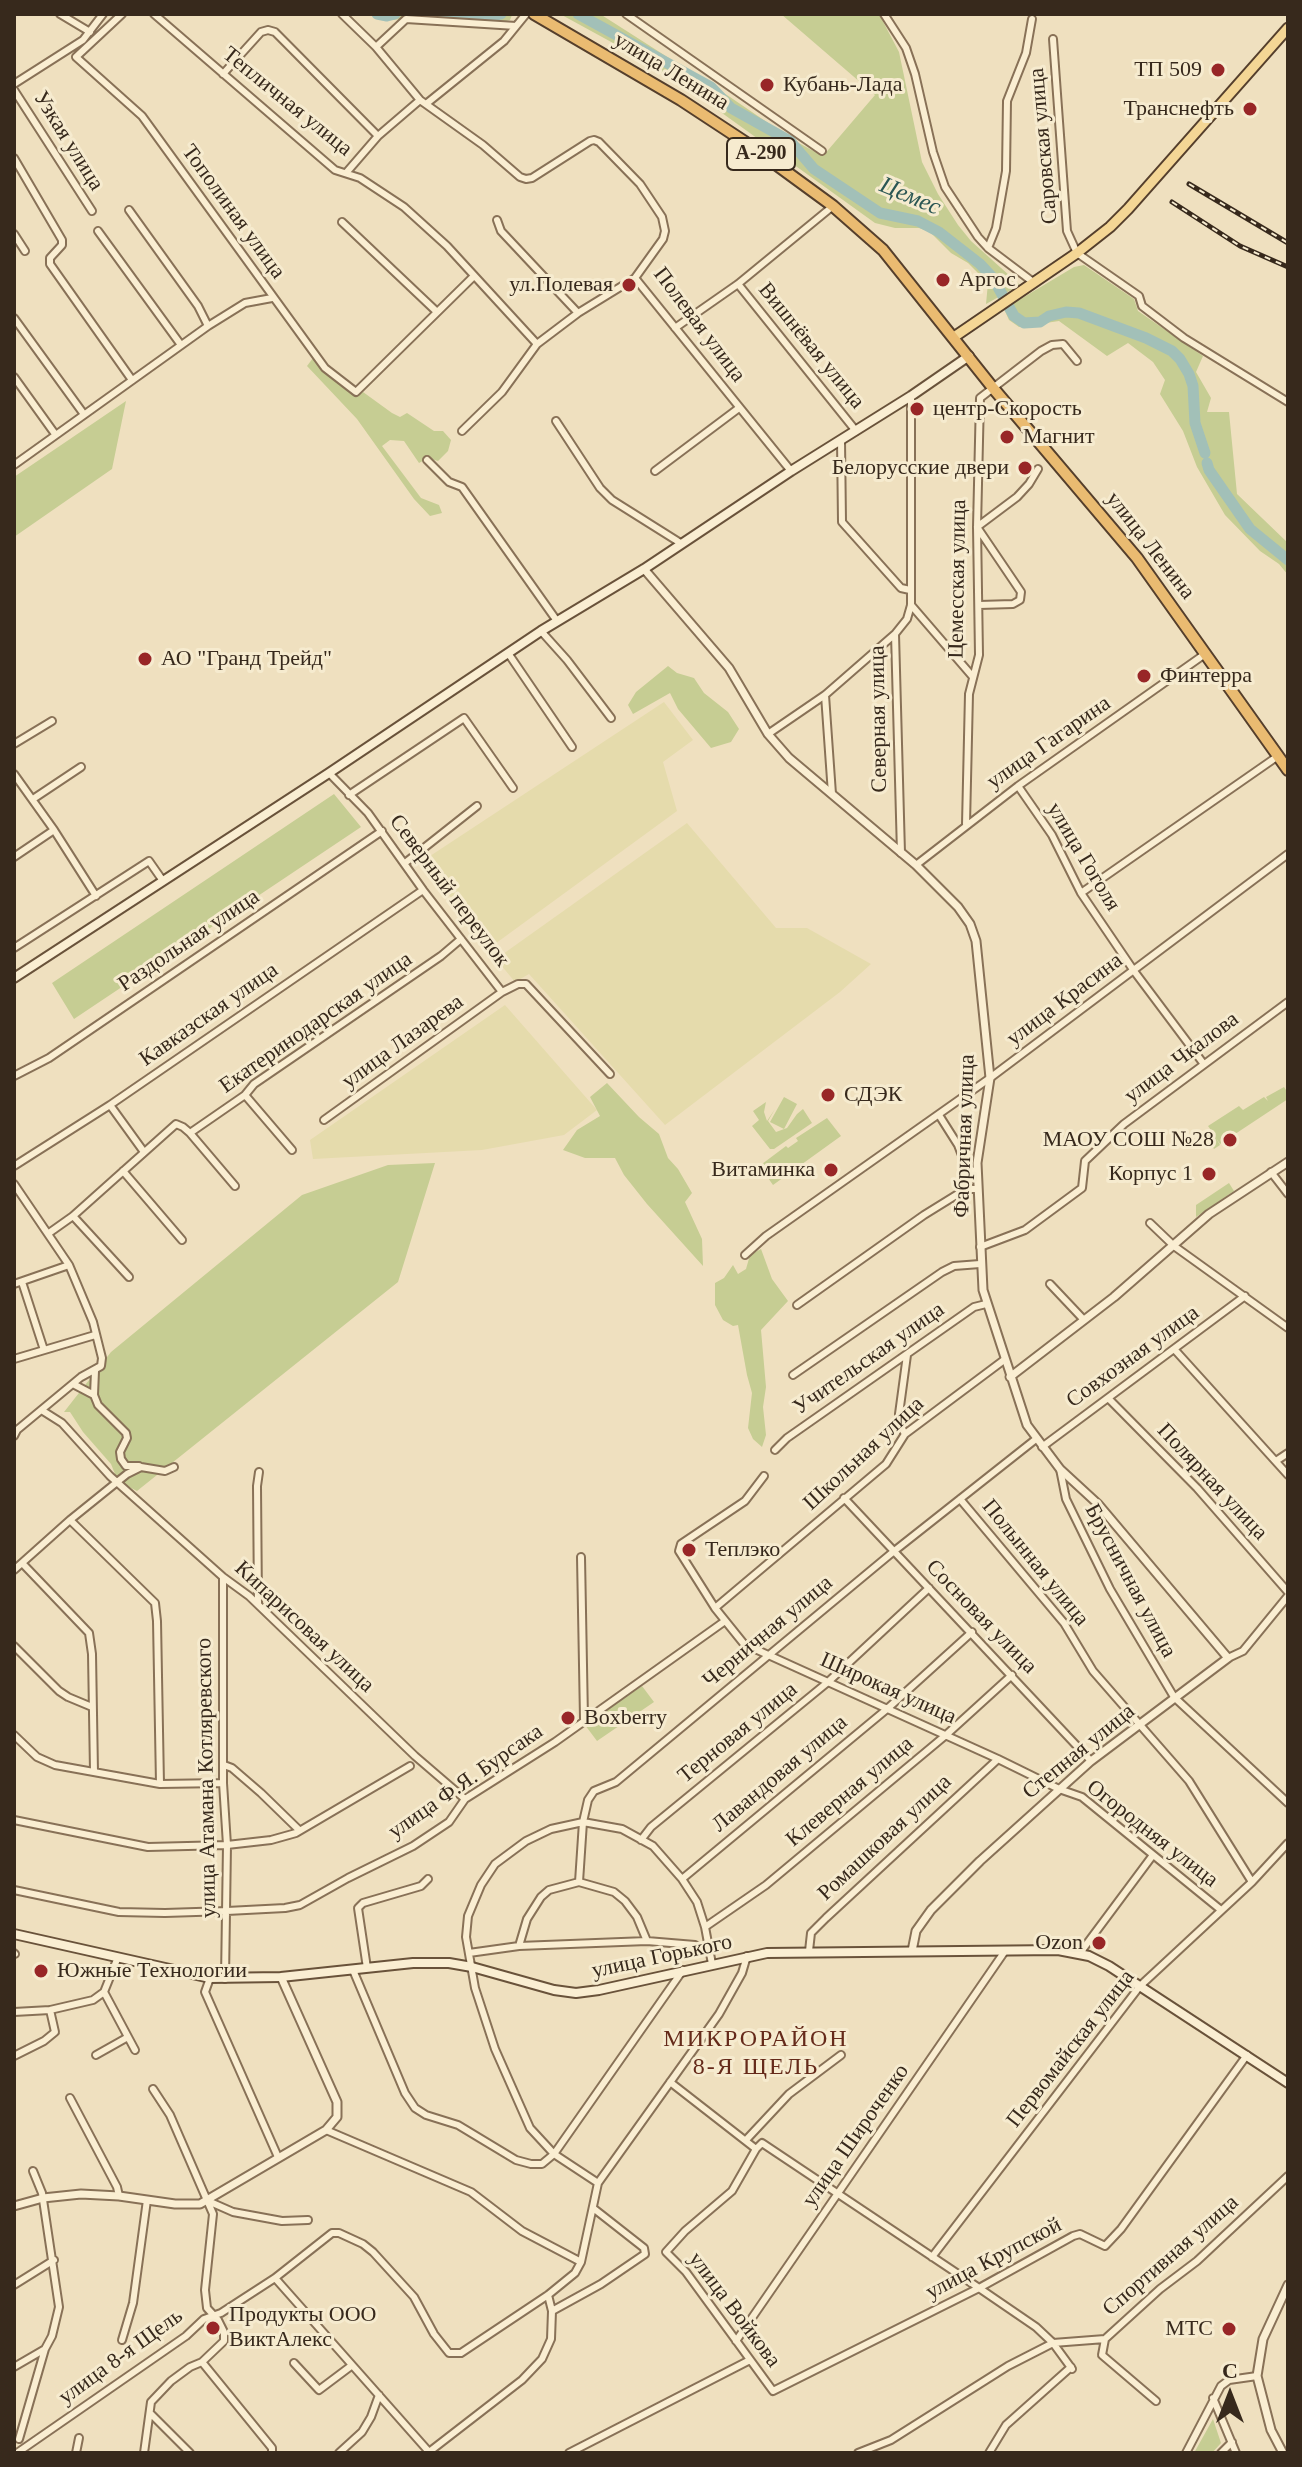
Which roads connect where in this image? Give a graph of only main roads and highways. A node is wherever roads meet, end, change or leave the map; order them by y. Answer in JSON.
{"nodes":[{"id":1,"x":534,"y":14,"type":"edge"},
{"id":2,"x":1288,"y":28,"type":"edge"},
{"id":3,"x":954,"y":337,"type":"junction"},
{"id":4,"x":969,"y":356,"type":"junction"},
{"id":5,"x":1288,"y":770,"type":"edge"},
{"id":6,"x":14,"y":978,"type":"edge"},
{"id":7,"x":14,"y":1934,"type":"edge"},
{"id":8,"x":1288,"y":2083,"type":"edge"}],
"edges":[{"from":1,"to":3,"type":"highway","name":"улица Ленина","number":"А-290"},
{"from":2,"to":3,"type":"main road"},
{"from":3,"to":4,"type":"highway","name":"улица Ленина"},
{"from":4,"to":5,"type":"highway","name":"улица Ленина"},
{"from":4,"to":6,"type":"main road"},
{"from":7,"to":8,"type":"main road","name":"улица Горького"}]}
